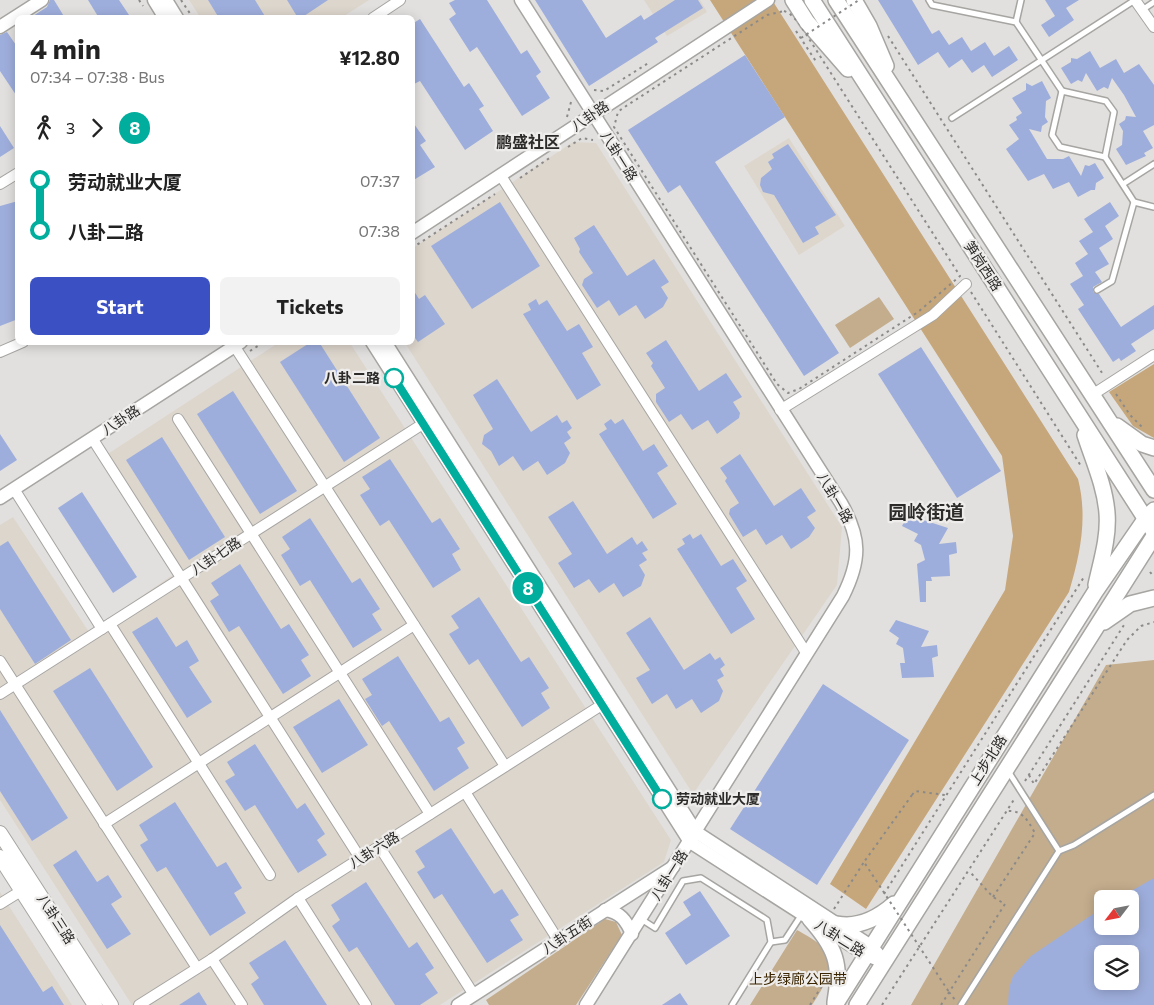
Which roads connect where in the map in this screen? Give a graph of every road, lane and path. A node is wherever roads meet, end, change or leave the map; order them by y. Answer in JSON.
{"nodes":[{"id":1,"x":42,"y":0,"type":"edge"},
{"id":2,"x":154,"y":0,"type":"edge"},
{"id":3,"x":166,"y":0,"type":"edge"},
{"id":4,"x":181,"y":0,"type":"edge"},
{"id":5,"x":400,"y":0,"type":"edge"},
{"id":6,"x":521,"y":0,"type":"edge"},
{"id":7,"x":768,"y":0,"type":"edge"},
{"id":8,"x":812,"y":0,"type":"edge"},
{"id":9,"x":836,"y":0,"type":"edge"},
{"id":10,"x":854,"y":0,"type":"edge"},
{"id":11,"x":859,"y":0,"type":"edge"},
{"id":12,"x":940,"y":0,"type":"edge"},
{"id":13,"x":1021,"y":0,"type":"edge"},
{"id":14,"x":1136,"y":0,"type":"edge"},
{"id":15,"x":1154,"y":2,"type":"edge"},
{"id":16,"x":930,"y":3,"type":"edge"},
{"id":17,"x":790,"y":6,"type":"edge"},
{"id":18,"x":1142,"y":10,"type":"junction"},
{"id":19,"x":20,"y":15,"type":"edge"},
{"id":20,"x":163,"y":15,"type":"edge"},
{"id":21,"x":175,"y":15,"type":"edge"},
{"id":22,"x":190,"y":15,"type":"edge"},
{"id":23,"x":378,"y":15,"type":"edge"},
{"id":24,"x":15,"y":18,"type":"edge"},
{"id":25,"x":1016,"y":22,"type":"junction"},
{"id":26,"x":1154,"y":27,"type":"edge"},
{"id":27,"x":0,"y":28,"type":"edge"},
{"id":28,"x":886,"y":32,"type":"dead end"},
{"id":29,"x":1042,"y":60,"type":"junction"},
{"id":30,"x":817,"y":63,"type":"dead end"},
{"id":31,"x":590,"y":88,"type":"dead end"},
{"id":32,"x":604,"y":91,"type":"dead end"},
{"id":33,"x":895,"y":91,"type":"junction"},
{"id":34,"x":1062,"y":91,"type":"junction"},
{"id":35,"x":875,"y":99,"type":"junction"},
{"id":36,"x":593,"y":115,"type":"junction"},
{"id":37,"x":952,"y":118,"type":"dead end"},
{"id":38,"x":594,"y":140,"type":"dead end"},
{"id":39,"x":562,"y":150,"type":"dead end"},
{"id":40,"x":555,"y":155,"type":"dead end"},
{"id":41,"x":1105,"y":157,"type":"junction"},
{"id":42,"x":1154,"y":164,"type":"edge"},
{"id":43,"x":15,"y":175,"type":"edge"},
{"id":44,"x":501,"y":176,"type":"junction"},
{"id":45,"x":520,"y":178,"type":"dead end"},
{"id":46,"x":0,"y":184,"type":"edge"},
{"id":47,"x":1123,"y":184,"type":"junction"},
{"id":48,"x":495,"y":194,"type":"dead end"},
{"id":49,"x":1134,"y":202,"type":"junction"},
{"id":50,"x":1154,"y":208,"type":"edge"},
{"id":51,"x":415,"y":231,"type":"edge"},
{"id":52,"x":415,"y":246,"type":"edge"},
{"id":53,"x":965,"y":284,"type":"junction"},
{"id":54,"x":1098,"y":290,"type":"dead end"},
{"id":55,"x":17,"y":345,"type":"edge"},
{"id":56,"x":238,"y":345,"type":"edge"},
{"id":57,"x":374,"y":345,"type":"edge"},
{"id":58,"x":387,"y":345,"type":"edge"},
{"id":59,"x":0,"y":352,"type":"edge"},
{"id":60,"x":1154,"y":355,"type":"edge"},
{"id":61,"x":1107,"y":380,"type":"dead end"},
{"id":62,"x":1112,"y":389,"type":"dead end"},
{"id":63,"x":1092,"y":395,"type":"junction"},
{"id":64,"x":780,"y":410,"type":"junction"},
{"id":65,"x":1080,"y":417,"type":"junction"},
{"id":66,"x":178,"y":419,"type":"dead end"},
{"id":67,"x":427,"y":420,"type":"junction"},
{"id":68,"x":1108,"y":420,"type":"junction"},
{"id":69,"x":1143,"y":428,"type":"dead end"},
{"id":70,"x":1118,"y":434,"type":"junction"},
{"id":71,"x":92,"y":438,"type":"junction"},
{"id":72,"x":1099,"y":446,"type":"junction"},
{"id":73,"x":1154,"y":448,"type":"edge"},
{"id":74,"x":1082,"y":468,"type":"dead end"},
{"id":75,"x":324,"y":486,"type":"junction"},
{"id":76,"x":14,"y":489,"type":"junction"},
{"id":77,"x":1154,"y":490,"type":"edge"},
{"id":78,"x":0,"y":498,"type":"edge"},
{"id":79,"x":1150,"y":514,"type":"edge"},
{"id":80,"x":251,"y":534,"type":"junction"},
{"id":81,"x":1154,"y":534,"type":"edge"},
{"id":82,"x":1088,"y":570,"type":"dead end"},
{"id":83,"x":1150,"y":572,"type":"dead end"},
{"id":84,"x":1154,"y":577,"type":"edge"},
{"id":85,"x":181,"y":578,"type":"junction"},
{"id":86,"x":1095,"y":592,"type":"junction"},
{"id":87,"x":1154,"y":598,"type":"edge"},
{"id":88,"x":1154,"y":622,"type":"edge"},
{"id":89,"x":414,"y":625,"type":"junction"},
{"id":90,"x":106,"y":627,"type":"junction"},
{"id":91,"x":1097,"y":628,"type":"junction"},
{"id":92,"x":807,"y":654,"type":"junction"},
{"id":93,"x":0,"y":661,"type":"edge"},
{"id":94,"x":340,"y":673,"type":"junction"},
{"id":95,"x":15,"y":685,"type":"junction"},
{"id":96,"x":0,"y":694,"type":"edge"},
{"id":97,"x":608,"y":701,"type":"junction"},
{"id":98,"x":270,"y":718,"type":"junction"},
{"id":99,"x":198,"y":763,"type":"junction"},
{"id":100,"x":505,"y":766,"type":"junction"},
{"id":101,"x":1006,"y":769,"type":"junction"},
{"id":102,"x":1029,"y":775,"type":"dead end"},
{"id":103,"x":465,"y":792,"type":"junction"},
{"id":104,"x":1154,"y":794,"type":"edge"},
{"id":105,"x":946,"y":795,"type":"junction"},
{"id":106,"x":1007,"y":811,"type":"dead end"},
{"id":107,"x":430,"y":814,"type":"junction"},
{"id":108,"x":104,"y":824,"type":"junction"},
{"id":109,"x":0,"y":833,"type":"edge"},
{"id":110,"x":693,"y":837,"type":"junction"},
{"id":111,"x":380,"y":846,"type":"junction"},
{"id":112,"x":1059,"y":851,"type":"junction"},
{"id":113,"x":0,"y":857,"type":"edge"},
{"id":114,"x":360,"y":858,"type":"junction"},
{"id":115,"x":864,"y":862,"type":"junction"},
{"id":116,"x":676,"y":865,"type":"junction"},
{"id":117,"x":969,"y":871,"type":"dead end"},
{"id":118,"x":270,"y":875,"type":"dead end"},
{"id":119,"x":21,"y":890,"type":"junction"},
{"id":120,"x":993,"y":897,"type":"junction"},
{"id":121,"x":298,"y":898,"type":"junction"},
{"id":122,"x":901,"y":898,"type":"junction"},
{"id":123,"x":880,"y":900,"type":"dead end"},
{"id":124,"x":0,"y":904,"type":"edge"},
{"id":125,"x":837,"y":905,"type":"dead end"},
{"id":126,"x":605,"y":910,"type":"junction"},
{"id":127,"x":806,"y":917,"type":"junction"},
{"id":128,"x":641,"y":919,"type":"junction"},
{"id":129,"x":837,"y":924,"type":"junction"},
{"id":130,"x":632,"y":934,"type":"junction"},
{"id":131,"x":558,"y":940,"type":"junction"},
{"id":132,"x":771,"y":942,"type":"junction"},
{"id":133,"x":868,"y":950,"type":"junction"},
{"id":134,"x":212,"y":959,"type":"junction"},
{"id":135,"x":884,"y":962,"type":"junction"},
{"id":136,"x":197,"y":968,"type":"junction"},
{"id":137,"x":826,"y":978,"type":"dead end"},
{"id":138,"x":891,"y":992,"type":"dead end"},
{"id":139,"x":949,"y":992,"type":"junction"},
{"id":140,"x":474,"y":995,"type":"junction"},
{"id":141,"x":95,"y":1005,"type":"edge"},
{"id":142,"x":111,"y":1005,"type":"edge"},
{"id":143,"x":139,"y":1005,"type":"edge"},
{"id":144,"x":242,"y":1005,"type":"edge"},
{"id":145,"x":366,"y":1005,"type":"edge"},
{"id":146,"x":458,"y":1005,"type":"edge"},
{"id":147,"x":586,"y":1005,"type":"edge"},
{"id":148,"x":732,"y":1005,"type":"edge"},
{"id":149,"x":810,"y":1005,"type":"edge"},
{"id":150,"x":834,"y":1005,"type":"edge"},
{"id":151,"x":857,"y":1005,"type":"edge"},
{"id":152,"x":882,"y":1005,"type":"edge"},
{"id":153,"x":941,"y":1005,"type":"edge"},
{"id":154,"x":959,"y":1005,"type":"edge"}],
"edges":[{"from":1,"to":19,"type":"street"},
{"from":2,"to":20,"type":"street"},
{"from":3,"to":21,"type":"street"},
{"from":4,"to":22,"type":"path"},
{"from":5,"to":23,"type":"street"},
{"from":6,"to":36,"type":"street","name":"八卦一路"},
{"from":7,"to":36,"type":"street","name":"八卦路"},
{"from":8,"to":35,"type":"main road","name":"笋岗西路"},
{"from":9,"to":33,"type":"main road","name":"笋岗西路"},
{"from":10,"to":33,"type":"main road"},
{"from":11,"to":30,"type":"path","bridge":true},
{"from":12,"to":16,"type":"lane"},
{"from":13,"to":25,"type":"lane"},
{"from":14,"to":18,"type":"street"},
{"from":14,"to":29,"type":"lane"},
{"from":15,"to":18,"type":"lane"},
{"from":16,"to":25,"type":"lane"},
{"from":17,"to":35,"type":"main road"},
{"from":17,"to":53,"type":"path"},
{"from":18,"to":26,"type":"street"},
{"from":24,"to":27,"type":"street"},
{"from":25,"to":29,"type":"lane"},
{"from":28,"to":61,"type":"path"},
{"from":29,"to":34,"type":"lane"},
{"from":29,"to":37,"type":"lane"},
{"from":31,"to":32,"type":"path"},
{"from":33,"to":63,"type":"main road","name":"笋岗西路"},
{"from":34,"to":41,"type":"lane"},
{"from":34,"to":41,"type":"lane"},
{"from":35,"to":65,"type":"main road","name":"笋岗西路"},
{"from":36,"to":44,"type":"street","name":"八卦路"},
{"from":36,"to":64,"type":"street","name":"八卦一路"},
{"from":38,"to":39,"type":"path"},
{"from":40,"to":45,"type":"path"},
{"from":41,"to":47,"type":"lane"},
{"from":42,"to":47,"type":"lane"},
{"from":43,"to":46,"type":"street"},
{"from":44,"to":51,"type":"street","name":"八卦路"},
{"from":44,"to":92,"type":"street"},
{"from":47,"to":49,"type":"lane"},
{"from":48,"to":52,"type":"path"},
{"from":49,"to":50,"type":"lane"},
{"from":49,"to":54,"type":"lane"},
{"from":53,"to":64,"type":"street"},
{"from":53,"to":74,"type":"path"},
{"from":55,"to":59,"type":"street"},
{"from":56,"to":71,"type":"street","name":"八卦路"},
{"from":56,"to":75,"type":"street"},
{"from":57,"to":67,"type":"street","name":"八卦二路"},
{"from":58,"to":67,"type":"street","name":"八卦二路"},
{"from":60,"to":63,"type":"street"},
{"from":62,"to":69,"type":"path"},
{"from":63,"to":68,"type":"main road","name":"笋岗西路"},
{"from":64,"to":92,"type":"street","name":"八卦一路"},
{"from":65,"to":72,"type":"main road","name":"笋岗西路"},
{"from":65,"to":86,"type":"main road"},
{"from":66,"to":80,"type":"street"},
{"from":67,"to":75,"type":"street","name":"八卦七路"},
{"from":67,"to":97,"type":"street","name":"八卦二路"},
{"from":68,"to":70,"type":"main road","name":"笋岗西路"},
{"from":68,"to":73,"type":"main road"},
{"from":70,"to":72,"type":"main road"},
{"from":70,"to":77,"type":"main road","name":"笋岗西路"},
{"from":71,"to":76,"type":"street","name":"八卦路"},
{"from":71,"to":85,"type":"street"},
{"from":72,"to":79,"type":"main road","name":"笋岗西路"},
{"from":75,"to":80,"type":"street","name":"八卦七路"},
{"from":75,"to":89,"type":"street"},
{"from":76,"to":78,"type":"street","name":"八卦路"},
{"from":76,"to":90,"type":"street"},
{"from":79,"to":81,"type":"main road","name":"笋岗西路"},
{"from":79,"to":86,"type":"main road","name":"上步北路"},
{"from":80,"to":85,"type":"street","name":"八卦七路"},
{"from":80,"to":94,"type":"street"},
{"from":81,"to":91,"type":"main road","name":"上步北路"},
{"from":82,"to":105,"type":"path"},
{"from":83,"to":84,"type":"path"},
{"from":85,"to":90,"type":"street","name":"八卦七路"},
{"from":85,"to":98,"type":"street"},
{"from":86,"to":122,"type":"main road","name":"上步北路"},
{"from":87,"to":91,"type":"main road"},
{"from":88,"to":102,"type":"path"},
{"from":89,"to":94,"type":"street"},
{"from":89,"to":100,"type":"street"},
{"from":90,"to":95,"type":"street","name":"八卦七路"},
{"from":90,"to":99,"type":"street"},
{"from":91,"to":101,"type":"main road","name":"上步北路"},
{"from":92,"to":110,"type":"street","name":"八卦一路"},
{"from":93,"to":95,"type":"street"},
{"from":94,"to":98,"type":"street"},
{"from":94,"to":107,"type":"street"},
{"from":95,"to":96,"type":"street","name":"八卦七路"},
{"from":95,"to":108,"type":"street"},
{"from":97,"to":100,"type":"street","name":"八卦六路"},
{"from":97,"to":110,"type":"street","name":"八卦二路"},
{"from":98,"to":99,"type":"street"},
{"from":98,"to":114,"type":"street"},
{"from":99,"to":108,"type":"street"},
{"from":99,"to":118,"type":"street"},
{"from":100,"to":103,"type":"street","name":"八卦六路"},
{"from":101,"to":112,"type":"lane"},
{"from":101,"to":135,"type":"main road","name":"上步北路"},
{"from":103,"to":107,"type":"street","name":"八卦六路"},
{"from":103,"to":131,"type":"street"},
{"from":104,"to":112,"type":"lane"},
{"from":105,"to":115,"type":"path","bridge":true},
{"from":105,"to":123,"type":"path"},
{"from":106,"to":120,"type":"path"},
{"from":107,"to":111,"type":"street","name":"八卦六路"},
{"from":108,"to":136,"type":"street"},
{"from":109,"to":142,"type":"main road","name":"八卦三路"},
{"from":110,"to":116,"type":"street","name":"八卦一路"},
{"from":110,"to":127,"type":"street","name":"八卦二路"},
{"from":110,"to":129,"type":"street","name":"八卦二路"},
{"from":111,"to":114,"type":"street","name":"八卦六路"},
{"from":111,"to":140,"type":"street"},
{"from":112,"to":154,"type":"lane"},
{"from":113,"to":119,"type":"main road","name":"八卦三路"},
{"from":114,"to":121,"type":"street","name":"八卦六路"},
{"from":115,"to":125,"type":"path"},
{"from":115,"to":139,"type":"path","bridge":true},
{"from":116,"to":126,"type":"street","name":"八卦五街"},
{"from":116,"to":128,"type":"street","name":"八卦一路"},
{"from":117,"to":120,"type":"path"},
{"from":119,"to":124,"type":"street"},
{"from":119,"to":141,"type":"main road","name":"八卦三路"},
{"from":120,"to":139,"type":"path"},
{"from":121,"to":134,"type":"street","name":"八卦六路"},
{"from":121,"to":145,"type":"street"},
{"from":122,"to":129,"type":"main road"},
{"from":122,"to":133,"type":"main road","name":"上步北路"},
{"from":126,"to":130,"type":"street"},
{"from":126,"to":131,"type":"street","name":"八卦五街"},
{"from":127,"to":132,"type":"lane"},
{"from":127,"to":133,"type":"street","name":"八卦二路"},
{"from":127,"to":150,"type":"main road"},
{"from":128,"to":130,"type":"street","name":"八卦一路"},
{"from":128,"to":132,"type":"lane"},
{"from":129,"to":133,"type":"street","name":"八卦二路"},
{"from":130,"to":147,"type":"street","name":"八卦一路"},
{"from":131,"to":140,"type":"street","name":"八卦五街"},
{"from":132,"to":148,"type":"lane"},
{"from":133,"to":135,"type":"street","name":"八卦二路"},
{"from":133,"to":150,"type":"main road","name":"上步北路"},
{"from":134,"to":136,"type":"street","name":"八卦六路"},
{"from":134,"to":144,"type":"street"},
{"from":135,"to":151,"type":"main road","name":"上步北路"},
{"from":136,"to":143,"type":"street","name":"八卦六路"},
{"from":137,"to":149,"type":"path"},
{"from":138,"to":152,"type":"path"},
{"from":139,"to":153,"type":"path"},
{"from":139,"to":154,"type":"path"},
{"from":140,"to":146,"type":"street","name":"八卦五街"}]}
